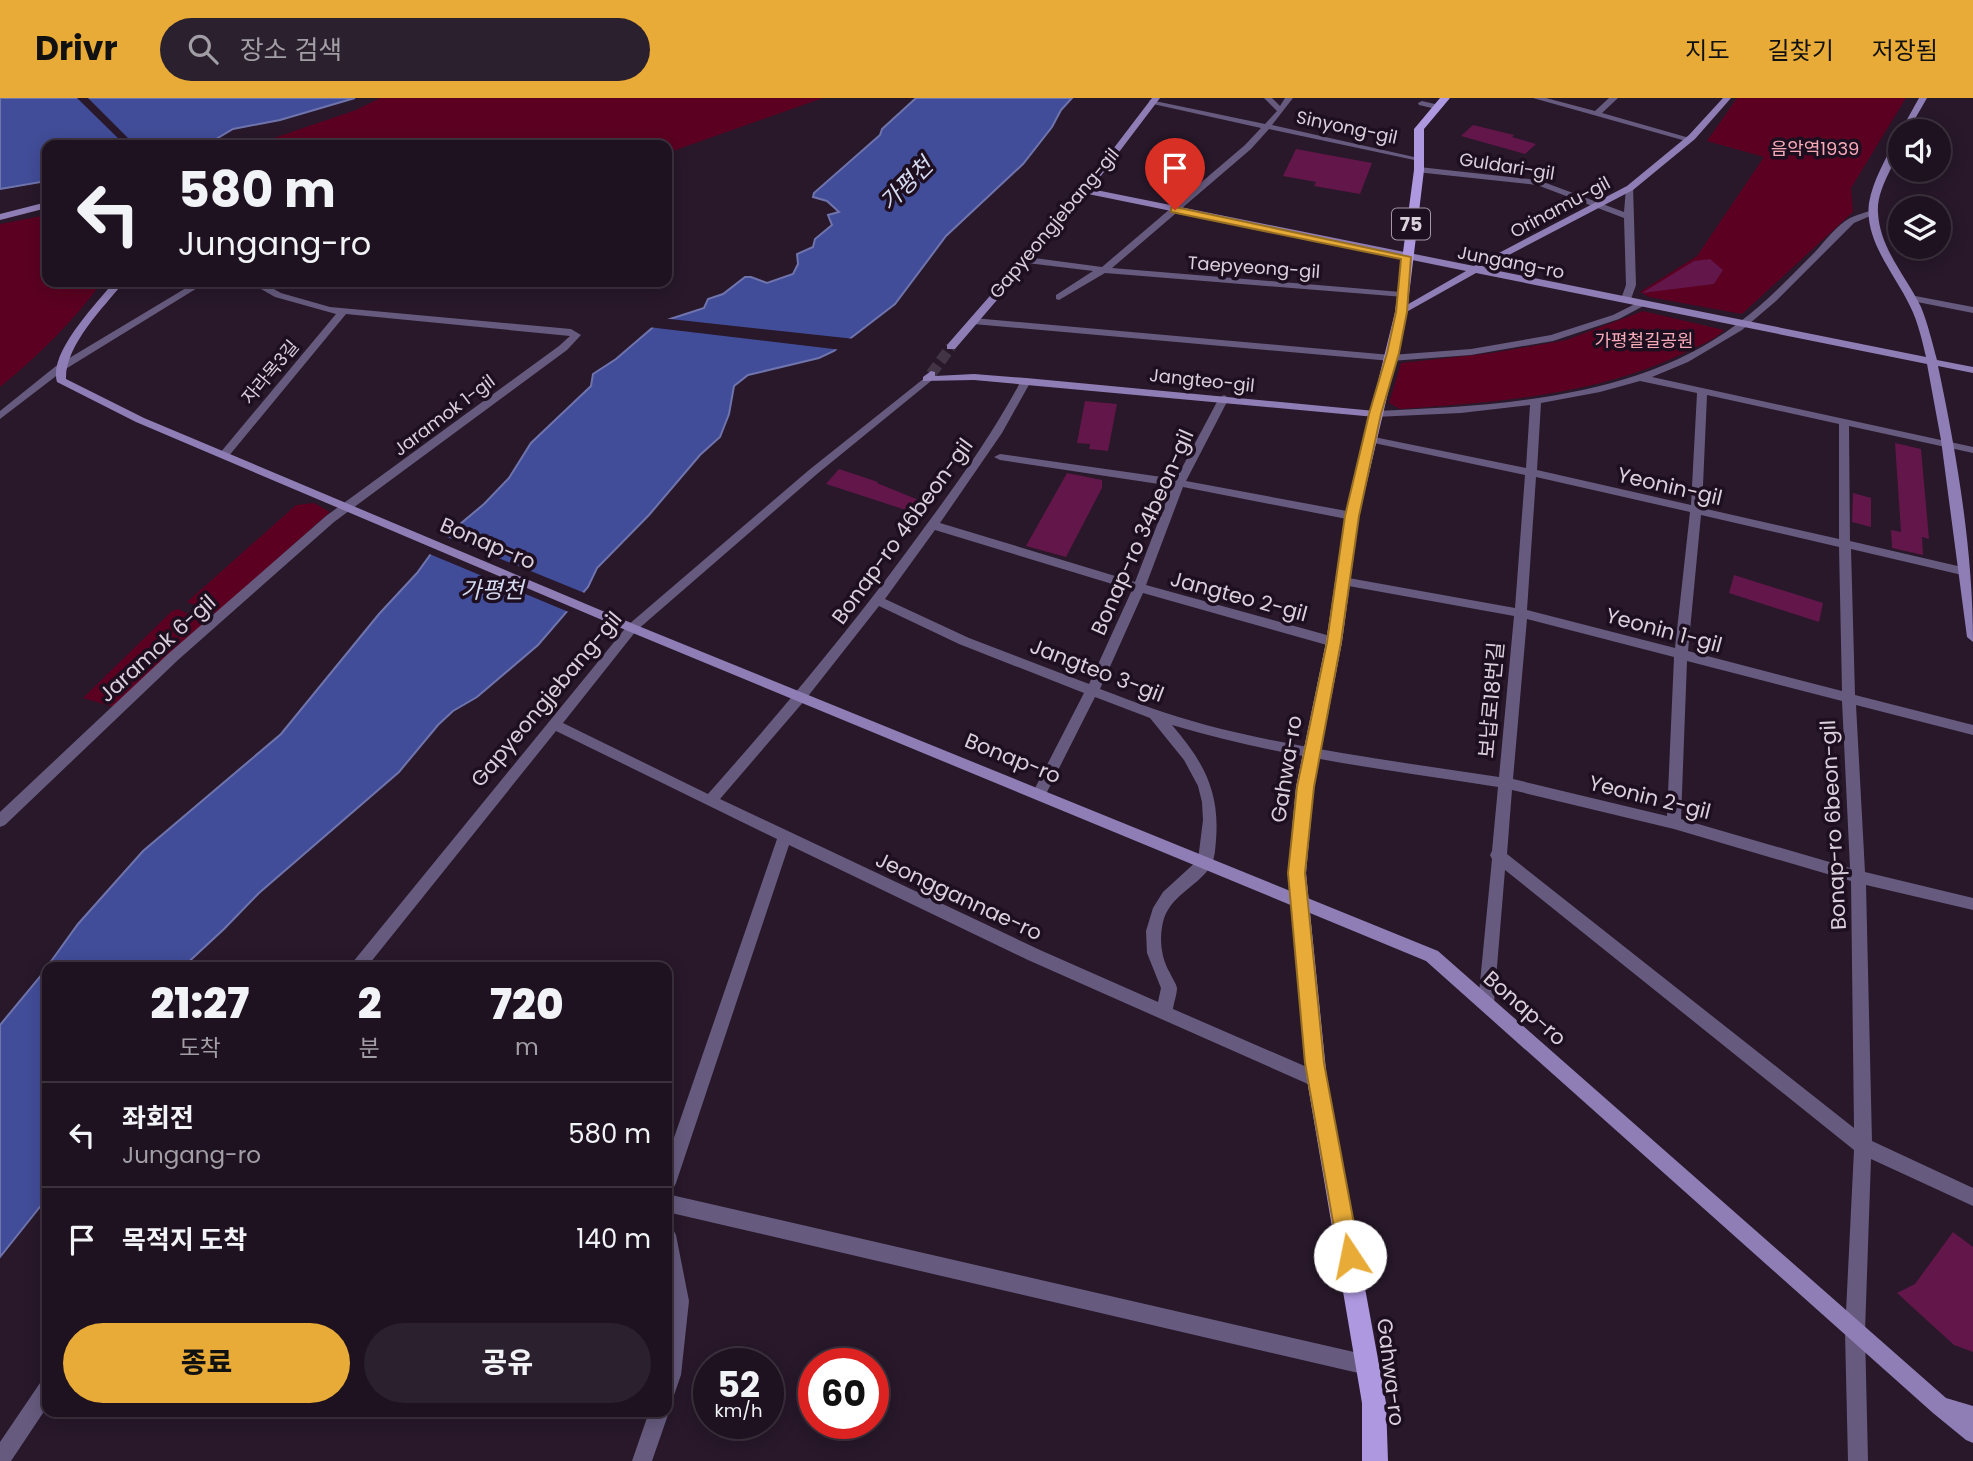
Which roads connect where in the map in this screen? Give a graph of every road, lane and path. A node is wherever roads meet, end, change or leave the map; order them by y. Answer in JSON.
{"nodes":[{"id":1,"x":1268,"y":98,"type":"edge"},
{"id":2,"x":1289,"y":98,"type":"edge"},
{"id":3,"x":1445,"y":98,"type":"edge"},
{"id":4,"x":1537,"y":98,"type":"edge"},
{"id":5,"x":1614,"y":98,"type":"edge"},
{"id":6,"x":1727,"y":98,"type":"edge"},
{"id":7,"x":1923,"y":98,"type":"edge"},
{"id":8,"x":1155,"y":100,"type":"edge"},
{"id":9,"x":1422,"y":103,"type":"dead end"},
{"id":10,"x":1436,"y":107,"type":"junction"},
{"id":11,"x":1281,"y":111,"type":"junction"},
{"id":12,"x":1597,"y":114,"type":"junction"},
{"id":13,"x":1911,"y":119,"type":"edge"},
{"id":14,"x":1268,"y":126,"type":"junction"},
{"id":15,"x":1689,"y":139,"type":"junction"},
{"id":16,"x":1419,"y":164,"type":"junction"},
{"id":17,"x":1888,"y":165,"type":"edge"},
{"id":18,"x":1630,"y":188,"type":"junction"},
{"id":19,"x":1086,"y":191,"type":"junction"},
{"id":20,"x":1601,"y":205,"type":"junction"},
{"id":21,"x":42,"y":206,"type":"edge"},
{"id":22,"x":1175,"y":210,"type":"junction"},
{"id":23,"x":1873,"y":213,"type":"junction"},
{"id":24,"x":0,"y":217,"type":"edge"},
{"id":25,"x":1628,"y":217,"type":"junction"},
{"id":26,"x":1406,"y":257,"type":"junction"},
{"id":27,"x":1027,"y":260,"type":"junction"},
{"id":28,"x":1104,"y":270,"type":"junction"},
{"id":29,"x":1472,"y":271,"type":"junction"},
{"id":30,"x":115,"y":287,"type":"edge"},
{"id":31,"x":194,"y":287,"type":"edge"},
{"id":32,"x":263,"y":287,"type":"edge"},
{"id":33,"x":1401,"y":295,"type":"junction"},
{"id":34,"x":1059,"y":297,"type":"dead end"},
{"id":35,"x":1910,"y":298,"type":"junction"},
{"id":36,"x":1626,"y":299,"type":"junction"},
{"id":37,"x":1644,"y":303,"type":"junction"},
{"id":38,"x":1973,"y":310,"type":"edge"},
{"id":39,"x":343,"y":312,"type":"junction"},
{"id":40,"x":1401,"y":312,"type":"junction"},
{"id":41,"x":973,"y":321,"type":"junction"},
{"id":42,"x":1745,"y":323,"type":"junction"},
{"id":43,"x":951,"y":347,"type":"tunnel mouth"},
{"id":44,"x":1391,"y":358,"type":"junction"},
{"id":45,"x":1931,"y":362,"type":"junction"},
{"id":46,"x":60,"y":368,"type":"junction"},
{"id":47,"x":1973,"y":370,"type":"edge"},
{"id":48,"x":1637,"y":377,"type":"junction"},
{"id":49,"x":1026,"y":381,"type":"junction"},
{"id":50,"x":1702,"y":392,"type":"junction"},
{"id":51,"x":1224,"y":398,"type":"junction"},
{"id":52,"x":1536,"y":401,"type":"junction"},
{"id":53,"x":1375,"y":414,"type":"junction"},
{"id":54,"x":0,"y":416,"type":"edge"},
{"id":55,"x":1844,"y":422,"type":"junction"},
{"id":56,"x":1369,"y":439,"type":"junction"},
{"id":57,"x":1948,"y":445,"type":"junction"},
{"id":58,"x":1973,"y":450,"type":"edge"},
{"id":59,"x":224,"y":455,"type":"junction"},
{"id":60,"x":1000,"y":457,"type":"dead end"},
{"id":61,"x":1530,"y":472,"type":"junction"},
{"id":62,"x":1179,"y":483,"type":"junction"},
{"id":63,"x":345,"y":508,"type":"junction"},
{"id":64,"x":1696,"y":512,"type":"junction"},
{"id":65,"x":1352,"y":516,"type":"junction"},
{"id":66,"x":933,"y":525,"type":"junction"},
{"id":67,"x":1847,"y":545,"type":"junction"},
{"id":68,"x":1962,"y":571,"type":"junction"},
{"id":69,"x":1343,"y":581,"type":"junction"},
{"id":70,"x":1139,"y":588,"type":"junction"},
{"id":71,"x":878,"y":601,"type":"junction"},
{"id":72,"x":1521,"y":613,"type":"junction"},
{"id":73,"x":632,"y":628,"type":"junction"},
{"id":74,"x":1973,"y":637,"type":"edge"},
{"id":75,"x":1334,"y":642,"type":"junction"},
{"id":76,"x":1681,"y":654,"type":"junction"},
{"id":77,"x":1092,"y":691,"type":"junction"},
{"id":78,"x":801,"y":698,"type":"junction"},
{"id":79,"x":1848,"y":698,"type":"junction"},
{"id":80,"x":1155,"y":715,"type":"junction"},
{"id":81,"x":553,"y":724,"type":"junction"},
{"id":82,"x":1973,"y":730,"type":"edge"},
{"id":83,"x":1311,"y":753,"type":"junction"},
{"id":84,"x":1505,"y":783,"type":"junction"},
{"id":85,"x":1039,"y":794,"type":"junction"},
{"id":86,"x":710,"y":801,"type":"junction"},
{"id":87,"x":0,"y":821,"type":"edge"},
{"id":88,"x":1674,"y":823,"type":"junction"},
{"id":89,"x":785,"y":836,"type":"junction"},
{"id":90,"x":1497,"y":855,"type":"junction"},
{"id":91,"x":1205,"y":863,"type":"junction"},
{"id":92,"x":1858,"y":877,"type":"junction"},
{"id":93,"x":1299,"y":903,"type":"junction"},
{"id":94,"x":1973,"y":904,"type":"edge"},
{"id":95,"x":361,"y":962,"type":"edge"},
{"id":96,"x":1486,"y":1003,"type":"junction"},
{"id":97,"x":1164,"y":1013,"type":"junction"},
{"id":98,"x":1317,"y":1080,"type":"junction"},
{"id":99,"x":1863,"y":1146,"type":"junction"},
{"id":100,"x":672,"y":1168,"type":"edge"},
{"id":101,"x":1973,"y":1197,"type":"edge"},
{"id":102,"x":672,"y":1204,"type":"edge"},
{"id":103,"x":672,"y":1260,"type":"edge"},
{"id":104,"x":1855,"y":1332,"type":"junction"},
{"id":105,"x":1367,"y":1365,"type":"junction"},
{"id":106,"x":672,"y":1367,"type":"edge"},
{"id":107,"x":42,"y":1397,"type":"edge"},
{"id":108,"x":1940,"y":1406,"type":"junction"},
{"id":109,"x":1973,"y":1416,"type":"edge"},
{"id":110,"x":657,"y":1417,"type":"edge"},
{"id":111,"x":1973,"y":1433,"type":"edge"},
{"id":112,"x":0,"y":1460,"type":"edge"},
{"id":113,"x":642,"y":1461,"type":"edge"},
{"id":114,"x":1375,"y":1461,"type":"edge"},
{"id":115,"x":1858,"y":1461,"type":"edge"}],
"edges":[{"from":1,"to":11,"type":"street","name":"Sinyong-gil"},
{"from":2,"to":11,"type":"street"},
{"from":3,"to":10,"type":"main road","name":"Gahwa-ro","number":"75"},
{"from":4,"to":12,"type":"street"},
{"from":5,"to":12,"type":"street"},
{"from":6,"to":15,"type":"street","name":"Orinamu-gil"},
{"from":7,"to":13,"type":"street"},
{"from":8,"to":14,"type":"street","name":"Sinyong-gil"},
{"from":8,"to":19,"type":"street","name":"Gapyeongjebang-gil"},
{"from":9,"to":10,"type":"street"},
{"from":10,"to":16,"type":"main road","name":"Gahwa-ro","number":"75"},
{"from":11,"to":14,"type":"street","name":"Sinyong-gil"},
{"from":12,"to":15,"type":"street"},
{"from":14,"to":16,"type":"street","name":"Sinyong-gil"},
{"from":14,"to":22,"type":"street"},
{"from":15,"to":18,"type":"street","name":"Orinamu-gil"},
{"from":16,"to":20,"type":"street","name":"Guldari-gil"},
{"from":16,"to":26,"type":"main road","name":"Gahwa-ro","number":"75"},
{"from":17,"to":23,"type":"street"},
{"from":18,"to":20,"type":"street","name":"Orinamu-gil"},
{"from":18,"to":25,"type":"street"},
{"from":19,"to":22,"type":"street","name":"Jungang-ro"},
{"from":19,"to":27,"type":"street","name":"Gapyeongjebang-gil"},
{"from":20,"to":25,"type":"street","name":"Guldari-gil"},
{"from":20,"to":29,"type":"street","name":"Orinamu-gil"},
{"from":21,"to":24,"type":"street"},
{"from":22,"to":26,"type":"street","name":"Jungang-ro"},
{"from":22,"to":28,"type":"street"},
{"from":23,"to":35,"type":"street"},
{"from":23,"to":42,"type":"street"},
{"from":25,"to":36,"type":"street"},
{"from":26,"to":29,"type":"street","name":"Jungang-ro"},
{"from":26,"to":33,"type":"main road","name":"Gahwa-ro","number":"75"},
{"from":27,"to":28,"type":"street","name":"Taepyeong-gil"},
{"from":27,"to":41,"type":"street","name":"Gapyeongjebang-gil"},
{"from":28,"to":33,"type":"street","name":"Taepyeong-gil"},
{"from":28,"to":34,"type":"street"},
{"from":29,"to":36,"type":"street","name":"Jungang-ro"},
{"from":29,"to":40,"type":"street","name":"Orinamu-gil"},
{"from":30,"to":46,"type":"street"},
{"from":31,"to":46,"type":"street"},
{"from":32,"to":39,"type":"street"},
{"from":33,"to":40,"type":"main road","name":"Gahwa-ro","number":"75"},
{"from":35,"to":38,"type":"street"},
{"from":35,"to":45,"type":"street"},
{"from":36,"to":37,"type":"street","name":"Jungang-ro"},
{"from":37,"to":42,"type":"street","name":"Jungang-ro"},
{"from":37,"to":44,"type":"street"},
{"from":39,"to":59,"type":"street","name":"자라목3길"},
{"from":39,"to":63,"type":"street","name":"Jaramok 1-gil"},
{"from":40,"to":44,"type":"main road","name":"Gahwa-ro","number":"75"},
{"from":41,"to":43,"type":"street","name":"Gapyeongjebang-gil"},
{"from":41,"to":44,"type":"street"},
{"from":42,"to":45,"type":"street","name":"Jungang-ro"},
{"from":42,"to":48,"type":"street"},
{"from":44,"to":53,"type":"main road","name":"Gahwa-ro","number":"75"},
{"from":45,"to":47,"type":"street","name":"Jungang-ro"},
{"from":45,"to":57,"type":"street"},
{"from":46,"to":54,"type":"street"},
{"from":46,"to":59,"type":"street","name":"Bonap-ro"},
{"from":48,"to":50,"type":"street"},
{"from":48,"to":52,"type":"street"},
{"from":49,"to":51,"type":"street","name":"Jangteo-gil"},
{"from":49,"to":66,"type":"street","name":"Bonap-ro 46beon-gil"},
{"from":49,"to":73,"type":"street","name":"Gapyeongjebang-gil"},
{"from":50,"to":55,"type":"street"},
{"from":50,"to":64,"type":"street"},
{"from":51,"to":53,"type":"street","name":"Jangteo-gil"},
{"from":51,"to":62,"type":"street","name":"Bonap-ro 34beon-gil"},
{"from":52,"to":53,"type":"street"},
{"from":52,"to":61,"type":"street","name":"보납로18번길"},
{"from":53,"to":56,"type":"main road","name":"Gahwa-ro","number":"75"},
{"from":55,"to":57,"type":"street"},
{"from":55,"to":67,"type":"street","name":"Bonap-ro 6beon-gil"},
{"from":56,"to":61,"type":"street","name":"Yeonin-gil"},
{"from":56,"to":65,"type":"main road","name":"Gahwa-ro","number":"75"},
{"from":57,"to":58,"type":"street"},
{"from":57,"to":68,"type":"street"},
{"from":59,"to":63,"type":"street","name":"Bonap-ro"},
{"from":60,"to":62,"type":"street"},
{"from":61,"to":64,"type":"street","name":"Yeonin-gil"},
{"from":61,"to":72,"type":"street","name":"보납로18번길"},
{"from":62,"to":65,"type":"street"},
{"from":62,"to":70,"type":"street","name":"Bonap-ro 34beon-gil"},
{"from":63,"to":73,"type":"street","name":"Bonap-ro"},
{"from":63,"to":87,"type":"street","name":"Jaramok 6-gil"},
{"from":64,"to":67,"type":"street","name":"Yeonin-gil"},
{"from":64,"to":76,"type":"street"},
{"from":65,"to":69,"type":"main road","name":"Gahwa-ro","number":"75"},
{"from":66,"to":70,"type":"street","name":"Jangteo 2-gil"},
{"from":66,"to":71,"type":"street","name":"Bonap-ro 46beon-gil"},
{"from":67,"to":68,"type":"street","name":"Yeonin-gil"},
{"from":67,"to":79,"type":"street","name":"Bonap-ro 6beon-gil"},
{"from":68,"to":74,"type":"street"},
{"from":69,"to":72,"type":"street","name":"Yeonin 1-gil"},
{"from":69,"to":75,"type":"main road","name":"Gahwa-ro","number":"75"},
{"from":70,"to":75,"type":"street","name":"Jangteo 2-gil"},
{"from":70,"to":77,"type":"street","name":"Bonap-ro 34beon-gil"},
{"from":71,"to":77,"type":"street","name":"Jangteo 3-gil"},
{"from":71,"to":78,"type":"street","name":"Bonap-ro 46beon-gil"},
{"from":72,"to":76,"type":"street","name":"Yeonin 1-gil"},
{"from":72,"to":84,"type":"street","name":"보납로18번길"},
{"from":73,"to":78,"type":"street","name":"Bonap-ro"},
{"from":73,"to":81,"type":"street","name":"Gapyeongjebang-gil"},
{"from":75,"to":83,"type":"main road","name":"Gahwa-ro","number":"75"},
{"from":76,"to":79,"type":"street","name":"Yeonin 1-gil"},
{"from":76,"to":88,"type":"street"},
{"from":77,"to":80,"type":"street","name":"Jangteo 3-gil"},
{"from":77,"to":85,"type":"street","name":"Bonap-ro 34beon-gil"},
{"from":78,"to":85,"type":"street","name":"Bonap-ro"},
{"from":78,"to":86,"type":"street"},
{"from":79,"to":82,"type":"street","name":"Yeonin 1-gil"},
{"from":79,"to":92,"type":"street","name":"Bonap-ro 6beon-gil"},
{"from":80,"to":83,"type":"street","name":"Jangteo 3-gil"},
{"from":80,"to":91,"type":"street"},
{"from":81,"to":86,"type":"street","name":"Jeonggannae-ro"},
{"from":81,"to":95,"type":"street","name":"Gapyeongjebang-gil"},
{"from":83,"to":84,"type":"street","name":"Yeonin 2-gil"},
{"from":83,"to":93,"type":"main road","name":"Gahwa-ro","number":"75"},
{"from":84,"to":88,"type":"street","name":"Yeonin 2-gil"},
{"from":84,"to":90,"type":"street","name":"보납로18번길"},
{"from":85,"to":91,"type":"street","name":"Bonap-ro"},
{"from":86,"to":89,"type":"street","name":"Jeonggannae-ro"},
{"from":88,"to":92,"type":"street","name":"Yeonin 2-gil"},
{"from":89,"to":97,"type":"street","name":"Jeonggannae-ro"},
{"from":89,"to":100,"type":"street"},
{"from":90,"to":96,"type":"street","name":"보납로18번길"},
{"from":90,"to":99,"type":"street"},
{"from":91,"to":93,"type":"street","name":"Bonap-ro"},
{"from":91,"to":97,"type":"street"},
{"from":92,"to":94,"type":"street","name":"Yeonin 2-gil"},
{"from":92,"to":99,"type":"street","name":"Bonap-ro 6beon-gil"},
{"from":93,"to":96,"type":"street","name":"Bonap-ro"},
{"from":93,"to":98,"type":"main road","name":"Gahwa-ro","number":"75"},
{"from":96,"to":104,"type":"street","name":"Bonap-ro"},
{"from":97,"to":98,"type":"street","name":"Jeonggannae-ro"},
{"from":98,"to":105,"type":"main road","name":"Gahwa-ro","number":"75"},
{"from":99,"to":101,"type":"street"},
{"from":99,"to":104,"type":"street","name":"Bonap-ro 6beon-gil"},
{"from":102,"to":105,"type":"street"},
{"from":103,"to":106,"type":"street"},
{"from":104,"to":108,"type":"street","name":"Bonap-ro"},
{"from":104,"to":115,"type":"street","name":"Bonap-ro 6beon-gil"},
{"from":105,"to":114,"type":"main road","name":"Gahwa-ro","number":"75"},
{"from":107,"to":112,"type":"street"},
{"from":108,"to":109,"type":"street"},
{"from":108,"to":111,"type":"street","name":"Bonap-ro"},
{"from":110,"to":113,"type":"street"}]}
